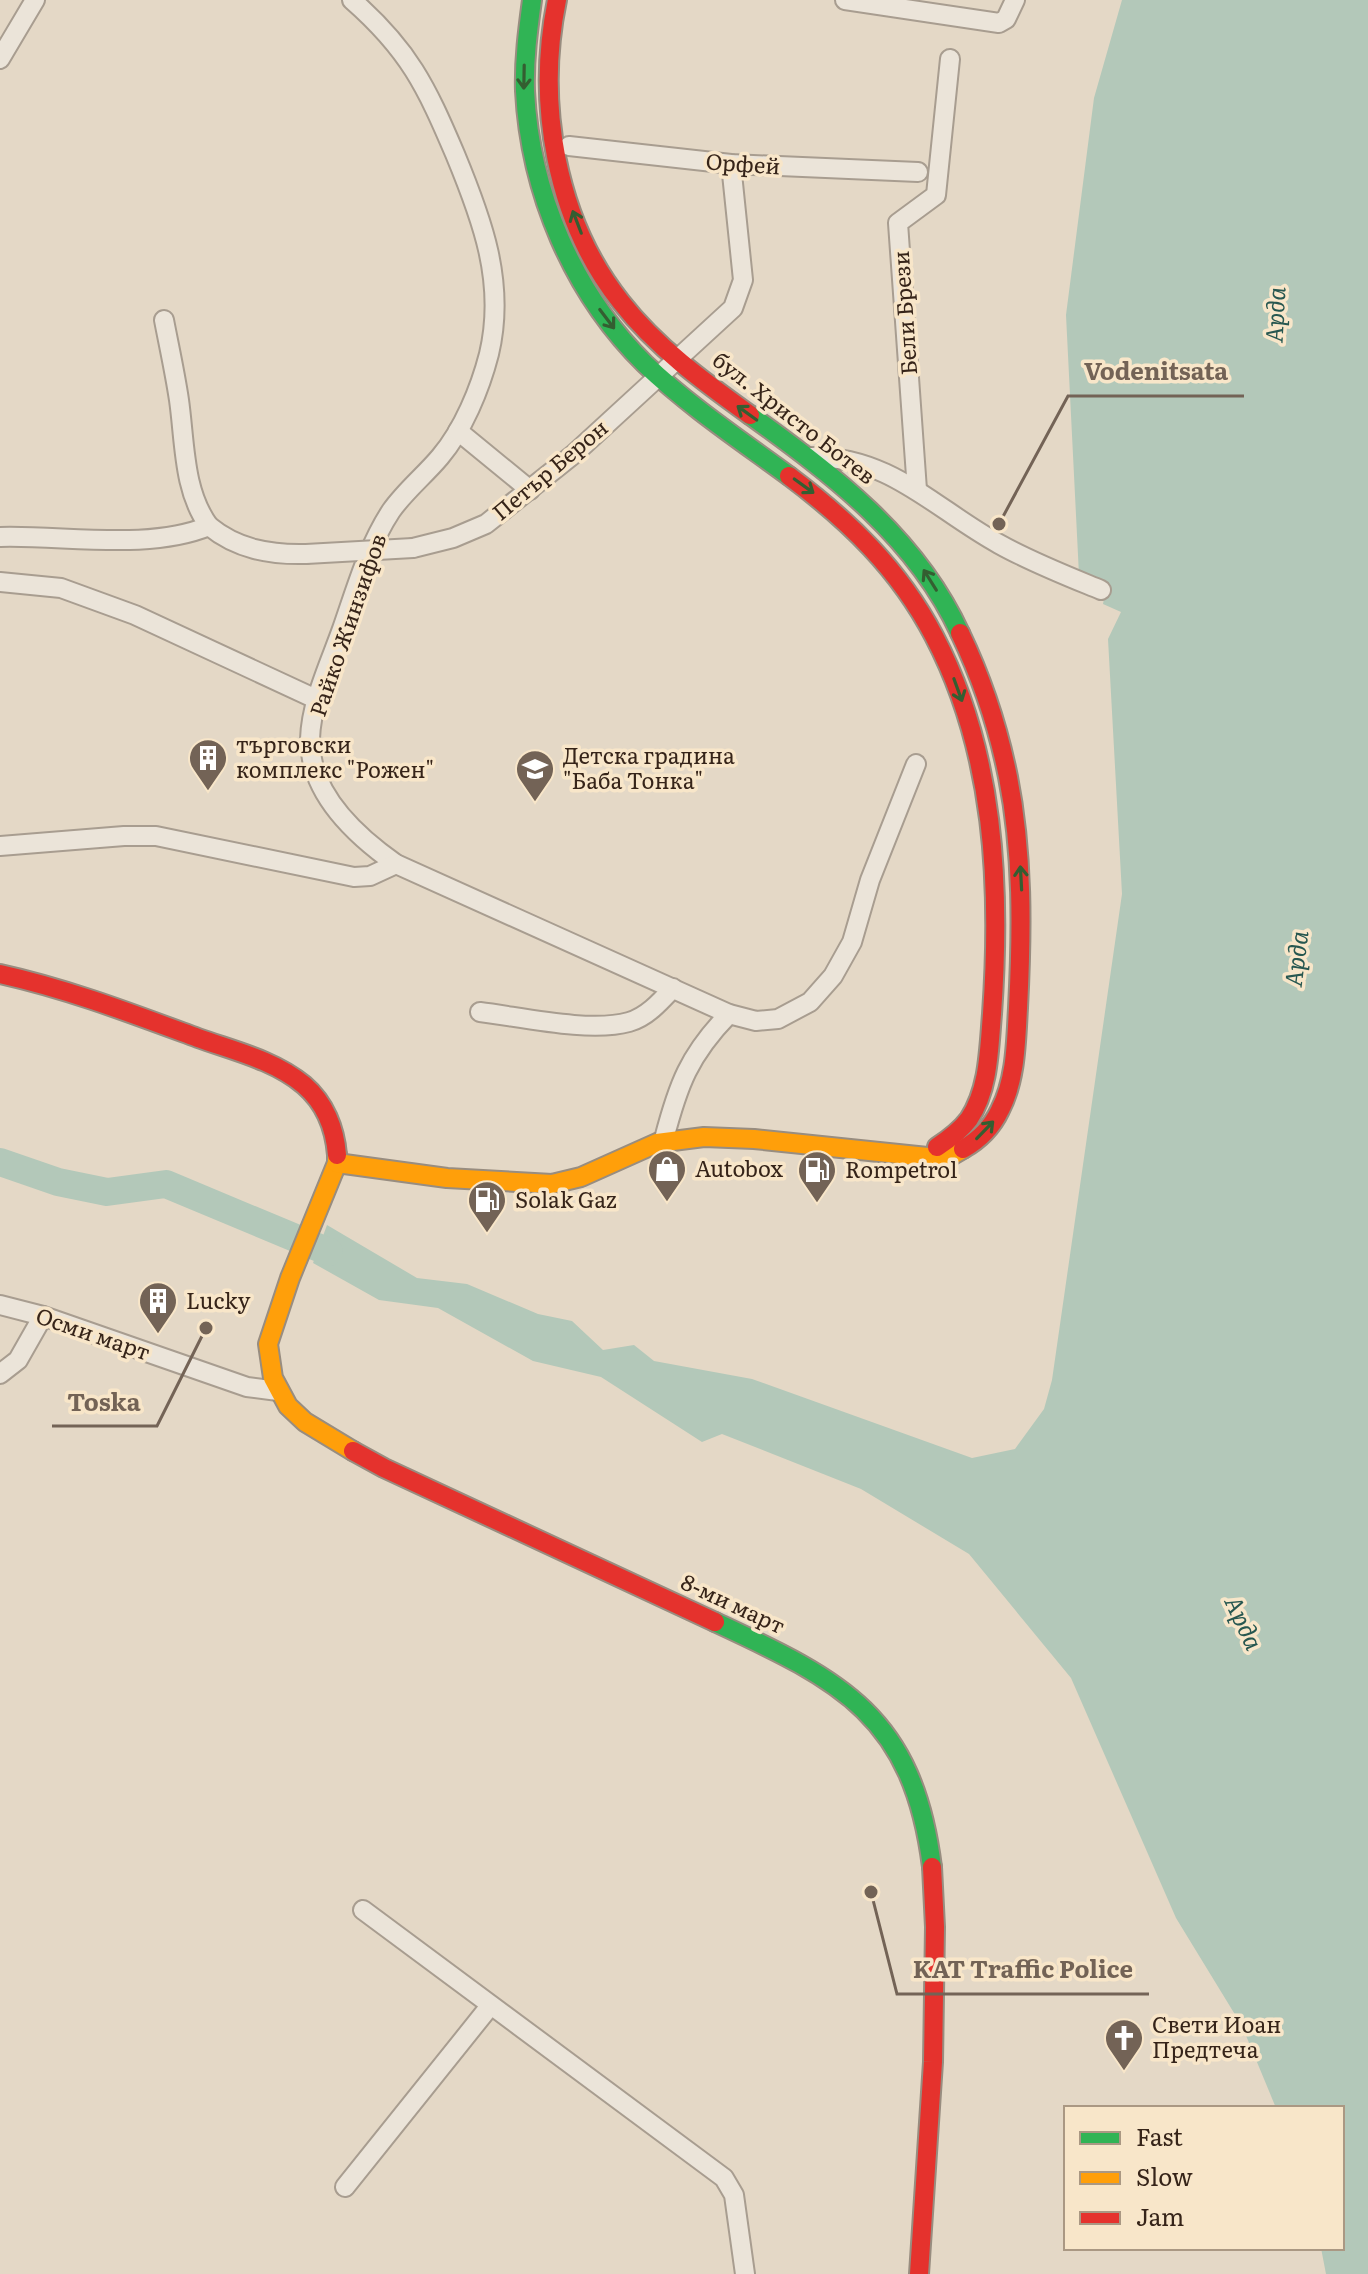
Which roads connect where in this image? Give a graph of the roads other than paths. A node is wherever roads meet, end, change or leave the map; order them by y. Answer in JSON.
{"nodes":[{"id":1,"x":35,"y":0,"type":"edge"},
{"id":2,"x":352,"y":0,"type":"edge"},
{"id":3,"x":532,"y":0,"type":"edge"},
{"id":4,"x":557,"y":0,"type":"edge"},
{"id":5,"x":845,"y":0,"type":"edge"},
{"id":6,"x":1015,"y":0,"type":"edge"},
{"id":7,"x":0,"y":59,"type":"edge"},
{"id":8,"x":950,"y":59,"type":"dead end"},
{"id":9,"x":569,"y":146,"type":"dead end"},
{"id":10,"x":731,"y":164,"type":"junction"},
{"id":11,"x":918,"y":172,"type":"dead end"},
{"id":12,"x":164,"y":320,"type":"dead end"},
{"id":13,"x":676,"y":358,"type":"junction"},
{"id":14,"x":659,"y":376,"type":"junction"},
{"id":15,"x":458,"y":431,"type":"junction"},
{"id":16,"x":811,"y":457,"type":"junction"},
{"id":17,"x":530,"y":490,"type":"junction"},
{"id":18,"x":917,"y":490,"type":"junction"},
{"id":19,"x":209,"y":526,"type":"junction"},
{"id":20,"x":0,"y":537,"type":"edge"},
{"id":21,"x":0,"y":582,"type":"edge"},
{"id":22,"x":1101,"y":590,"type":"dead end"},
{"id":23,"x":318,"y":700,"type":"junction"},
{"id":24,"x":916,"y":764,"type":"dead end"},
{"id":25,"x":0,"y":846,"type":"edge"},
{"id":26,"x":396,"y":864,"type":"junction"},
{"id":27,"x":0,"y":974,"type":"edge"},
{"id":28,"x":673,"y":988,"type":"junction"},
{"id":29,"x":480,"y":1012,"type":"dead end"},
{"id":30,"x":729,"y":1014,"type":"junction"},
{"id":31,"x":664,"y":1139,"type":"junction"},
{"id":32,"x":917,"y":1157,"type":"junction"},
{"id":33,"x":337,"y":1163,"type":"junction"},
{"id":34,"x":0,"y":1305,"type":"edge"},
{"id":35,"x":43,"y":1316,"type":"junction"},
{"id":36,"x":0,"y":1374,"type":"edge"},
{"id":37,"x":278,"y":1391,"type":"junction"},
{"id":38,"x":363,"y":1910,"type":"dead end"},
{"id":39,"x":490,"y":2006,"type":"junction"},
{"id":40,"x":345,"y":2187,"type":"dead end"},
{"id":41,"x":745,"y":2274,"type":"edge"},
{"id":42,"x":919,"y":2274,"type":"edge"}],
"edges":[{"from":1,"to":7,"type":"street"},
{"from":2,"to":15,"type":"street","name":"Райко Жинзифов"},
{"from":3,"to":14,"type":"main road","one_way":true},
{"from":13,"to":4,"type":"main road","name":"бул. Христо Ботев","one_way":true},
{"from":5,"to":6,"type":"street"},
{"from":8,"to":18,"type":"street","name":"Бели Брези"},
{"from":9,"to":10,"type":"street","name":"Орфей"},
{"from":10,"to":11,"type":"street","name":"Орфей"},
{"from":10,"to":13,"type":"street","name":"Петър Берон"},
{"from":12,"to":19,"type":"street"},
{"from":13,"to":14,"type":"street","name":"Петър Берон"},
{"from":16,"to":13,"type":"main road","name":"бул. Христо Ботев","one_way":true},
{"from":14,"to":17,"type":"street","name":"Петър Берон"},
{"from":14,"to":32,"type":"main road","one_way":true},
{"from":15,"to":17,"type":"street"},
{"from":15,"to":23,"type":"street","name":"Райко Жинзифов"},
{"from":16,"to":18,"type":"street"},
{"from":32,"to":16,"type":"main road","name":"бул. Христо Ботев","one_way":true},
{"from":17,"to":19,"type":"street","name":"Петър Берон","bridge":true},
{"from":18,"to":22,"type":"street"},
{"from":19,"to":20,"type":"street"},
{"from":21,"to":23,"type":"street"},
{"from":23,"to":26,"type":"street","name":"Райко Жинзифов"},
{"from":24,"to":30,"type":"street","name":"Райко Жинзифов"},
{"from":25,"to":26,"type":"street"},
{"from":26,"to":28,"type":"street","name":"Райко Жинзифов"},
{"from":27,"to":33,"type":"main road"},
{"from":28,"to":29,"type":"street"},
{"from":28,"to":30,"type":"street","name":"Райко Жинзифов"},
{"from":30,"to":31,"type":"street"},
{"from":31,"to":32,"type":"main road","name":"бул. Христо Ботев"},
{"from":31,"to":33,"type":"main road","name":"бул. Христо Ботев"},
{"from":33,"to":37,"type":"main road","name":"8-ми март"},
{"from":34,"to":35,"type":"street","name":"Осми март"},
{"from":35,"to":36,"type":"street"},
{"from":35,"to":37,"type":"street","name":"Осми март"},
{"from":37,"to":42,"type":"main road","name":"8-ми март"},
{"from":38,"to":39,"type":"street"},
{"from":39,"to":40,"type":"street"},
{"from":39,"to":41,"type":"street"}]}
